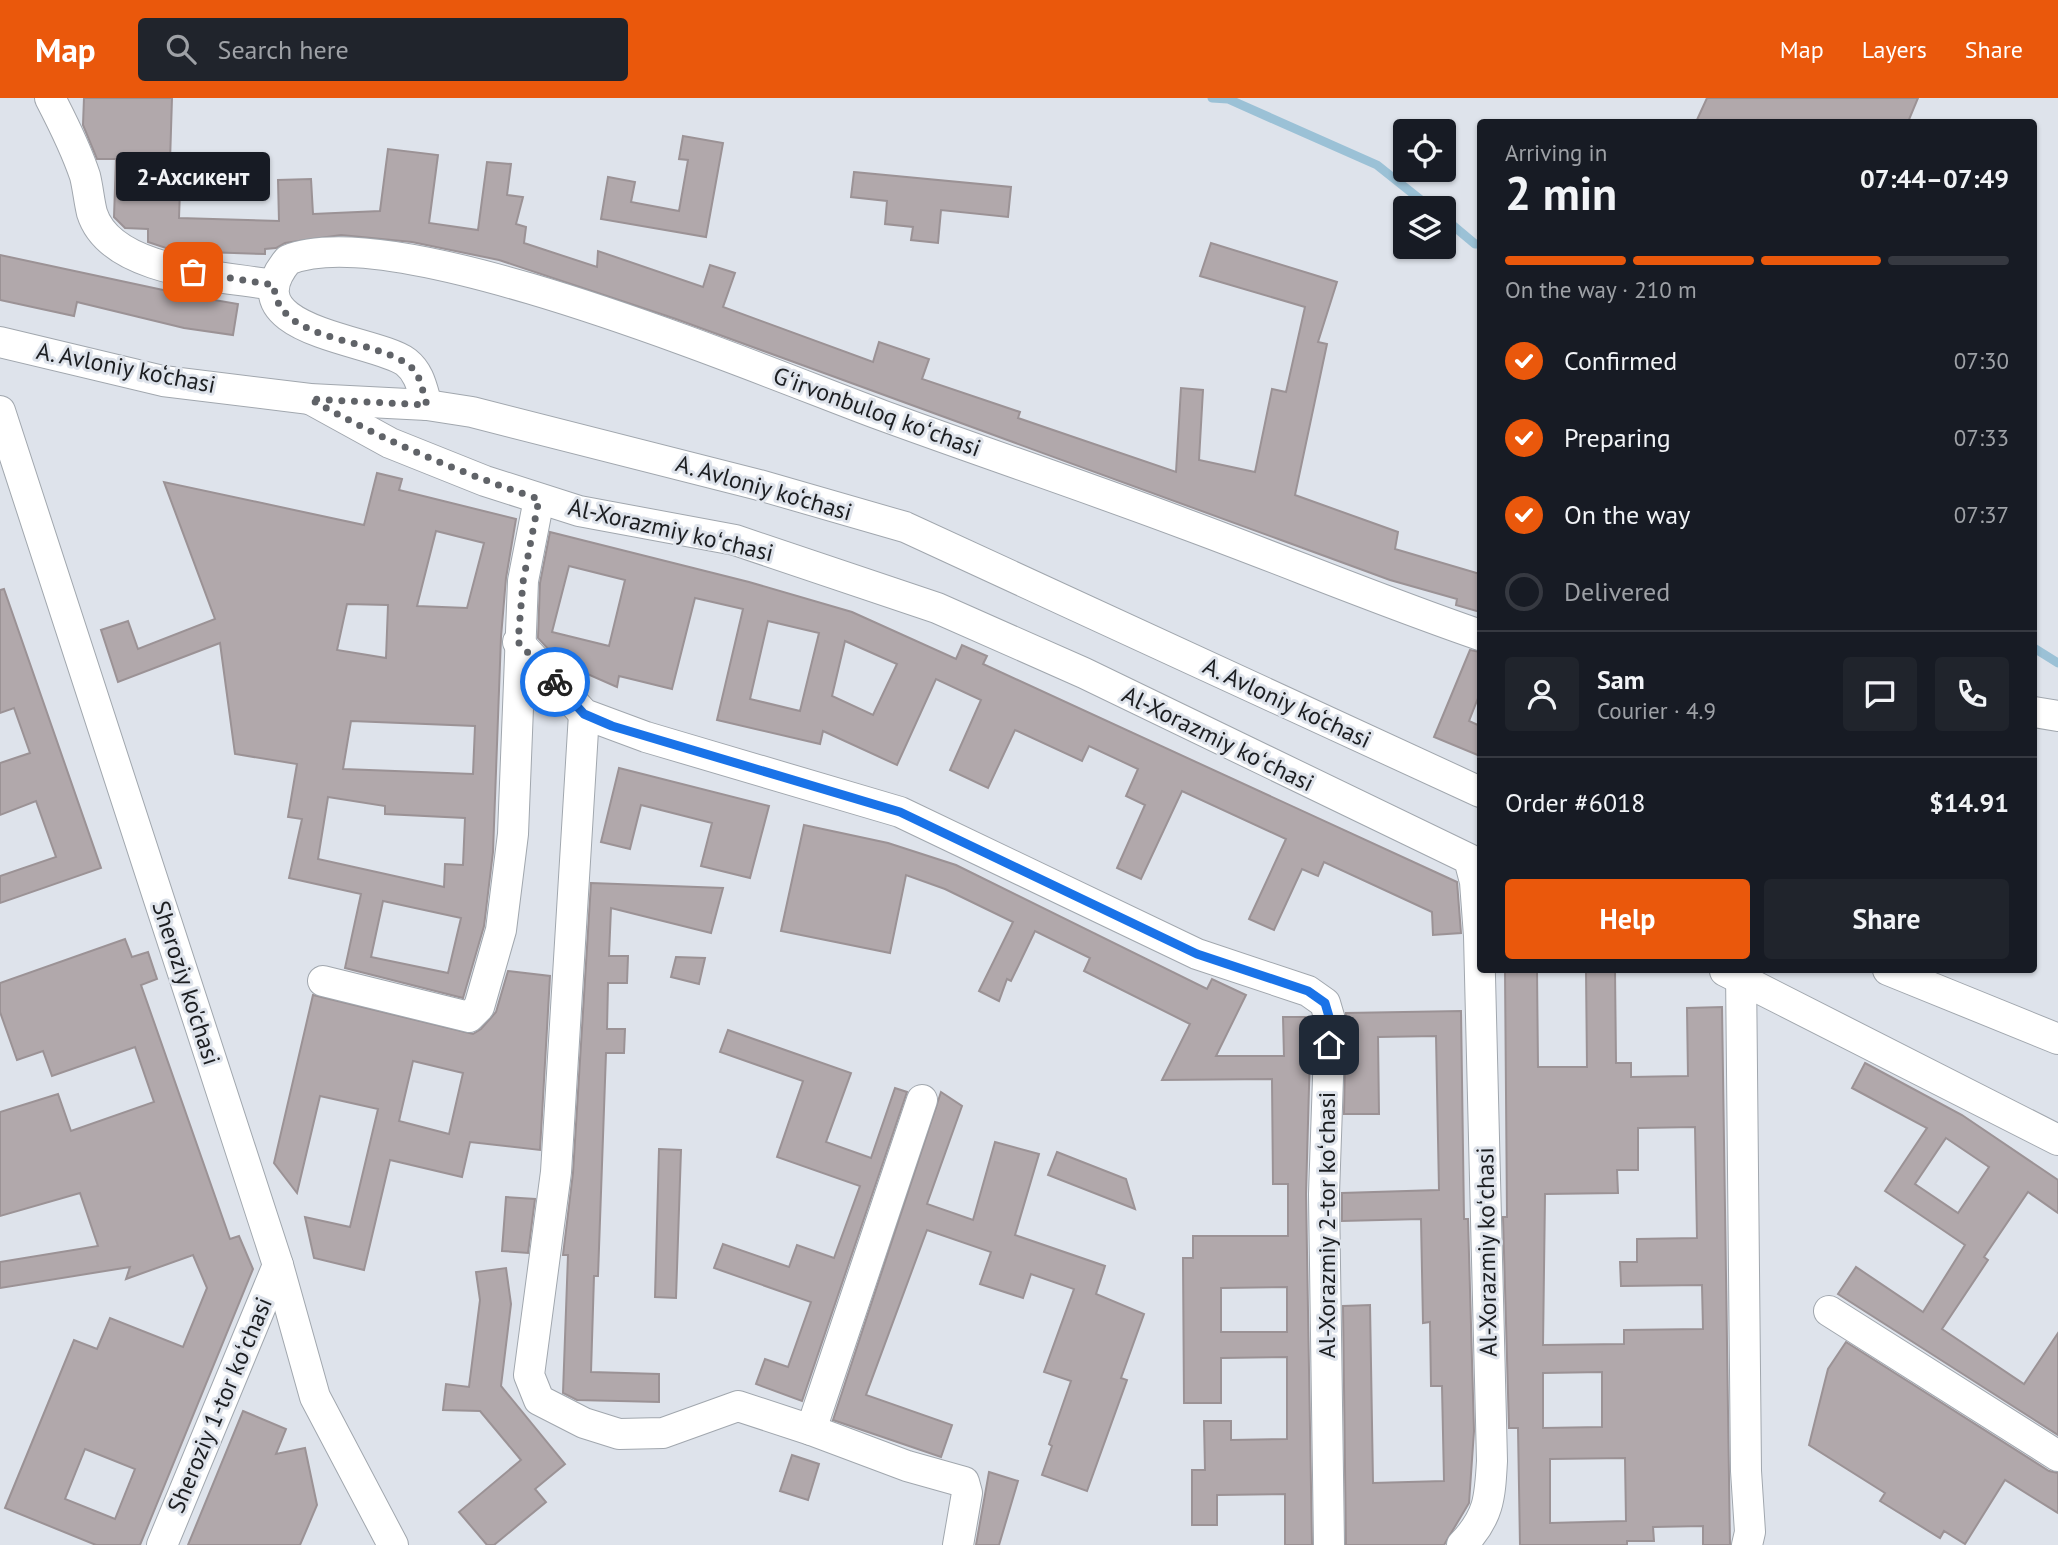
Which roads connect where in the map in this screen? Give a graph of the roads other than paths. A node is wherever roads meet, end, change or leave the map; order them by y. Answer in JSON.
{"nodes":[{"id":1,"x":50,"y":98,"type":"edge"},
{"id":2,"x":274,"y":285,"type":"junction"},
{"id":3,"x":0,"y":342,"type":"edge"},
{"id":4,"x":310,"y":399,"type":"junction"},
{"id":5,"x":427,"y":405,"type":"junction"},
{"id":6,"x":0,"y":411,"type":"edge"},
{"id":7,"x":539,"y":499,"type":"junction"},
{"id":8,"x":1477,"y":634,"type":"edge"},
{"id":9,"x":518,"y":642,"type":"junction"},
{"id":10,"x":2037,"y":712,"type":"edge"},
{"id":11,"x":584,"y":714,"type":"junction"},
{"id":12,"x":2058,"y":716,"type":"edge"},
{"id":13,"x":1477,"y":791,"type":"edge"},
{"id":14,"x":1475,"y":862,"type":"edge"},
{"id":15,"x":1477,"y":909,"type":"edge"},
{"id":16,"x":1480,"y":973,"type":"edge"},
{"id":17,"x":1734,"y":973,"type":"edge"},
{"id":18,"x":1736,"y":973,"type":"edge"},
{"id":19,"x":1895,"y":973,"type":"edge"},
{"id":20,"x":323,"y":981,"type":"dead end"},
{"id":21,"x":2058,"y":1040,"type":"edge"},
{"id":22,"x":922,"y":1100,"type":"dead end"},
{"id":23,"x":2058,"y":1140,"type":"edge"},
{"id":24,"x":278,"y":1265,"type":"junction"},
{"id":25,"x":1829,"y":1311,"type":"dead end"},
{"id":26,"x":811,"y":1430,"type":"junction"},
{"id":27,"x":2058,"y":1457,"type":"edge"},
{"id":28,"x":162,"y":1545,"type":"edge"},
{"id":29,"x":393,"y":1545,"type":"edge"},
{"id":30,"x":958,"y":1545,"type":"edge"},
{"id":31,"x":1329,"y":1545,"type":"edge"},
{"id":32,"x":1462,"y":1545,"type":"edge"},
{"id":33,"x":1747,"y":1545,"type":"edge"}],
"edges":[{"from":1,"to":2,"type":"street"},
{"from":2,"to":5,"type":"street"},
{"from":2,"to":8,"type":"street","name":"Gʻirvonbuloq koʻchasi"},
{"from":3,"to":4,"type":"street","name":"A. Avloniy ko‘chasi"},
{"from":4,"to":5,"type":"street","name":"A. Avloniy ko‘chasi"},
{"from":4,"to":7,"type":"street","name":"Al-Xorazmiy koʻchasi"},
{"from":5,"to":13,"type":"street","name":"A. Avloniy ko‘chasi"},
{"from":6,"to":24,"type":"street","name":"Sheroziy ko'chasi"},
{"from":7,"to":9,"type":"street"},
{"from":7,"to":14,"type":"street","name":"Al-Xorazmiy koʻchasi"},
{"from":9,"to":11,"type":"street","name":"Al-Xorazmiy 2-tor koʻchasi"},
{"from":9,"to":20,"type":"street"},
{"from":10,"to":12,"type":"street"},
{"from":11,"to":26,"type":"street"},
{"from":11,"to":31,"type":"street","name":"Al-Xorazmiy 2-tor koʻchasi"},
{"from":14,"to":15,"type":"street","name":"Al-Xorazmiy koʻchasi"},
{"from":16,"to":32,"type":"street","name":"Al-Xorazmiy koʻchasi"},
{"from":17,"to":33,"type":"street"},
{"from":18,"to":23,"type":"street"},
{"from":19,"to":21,"type":"street"},
{"from":22,"to":26,"type":"street"},
{"from":24,"to":28,"type":"street","name":"Sheroziy 1-tor koʻchasi"},
{"from":24,"to":29,"type":"street","name":"Sheroziy ko'chasi"},
{"from":25,"to":27,"type":"street"},
{"from":26,"to":30,"type":"street"}]}
